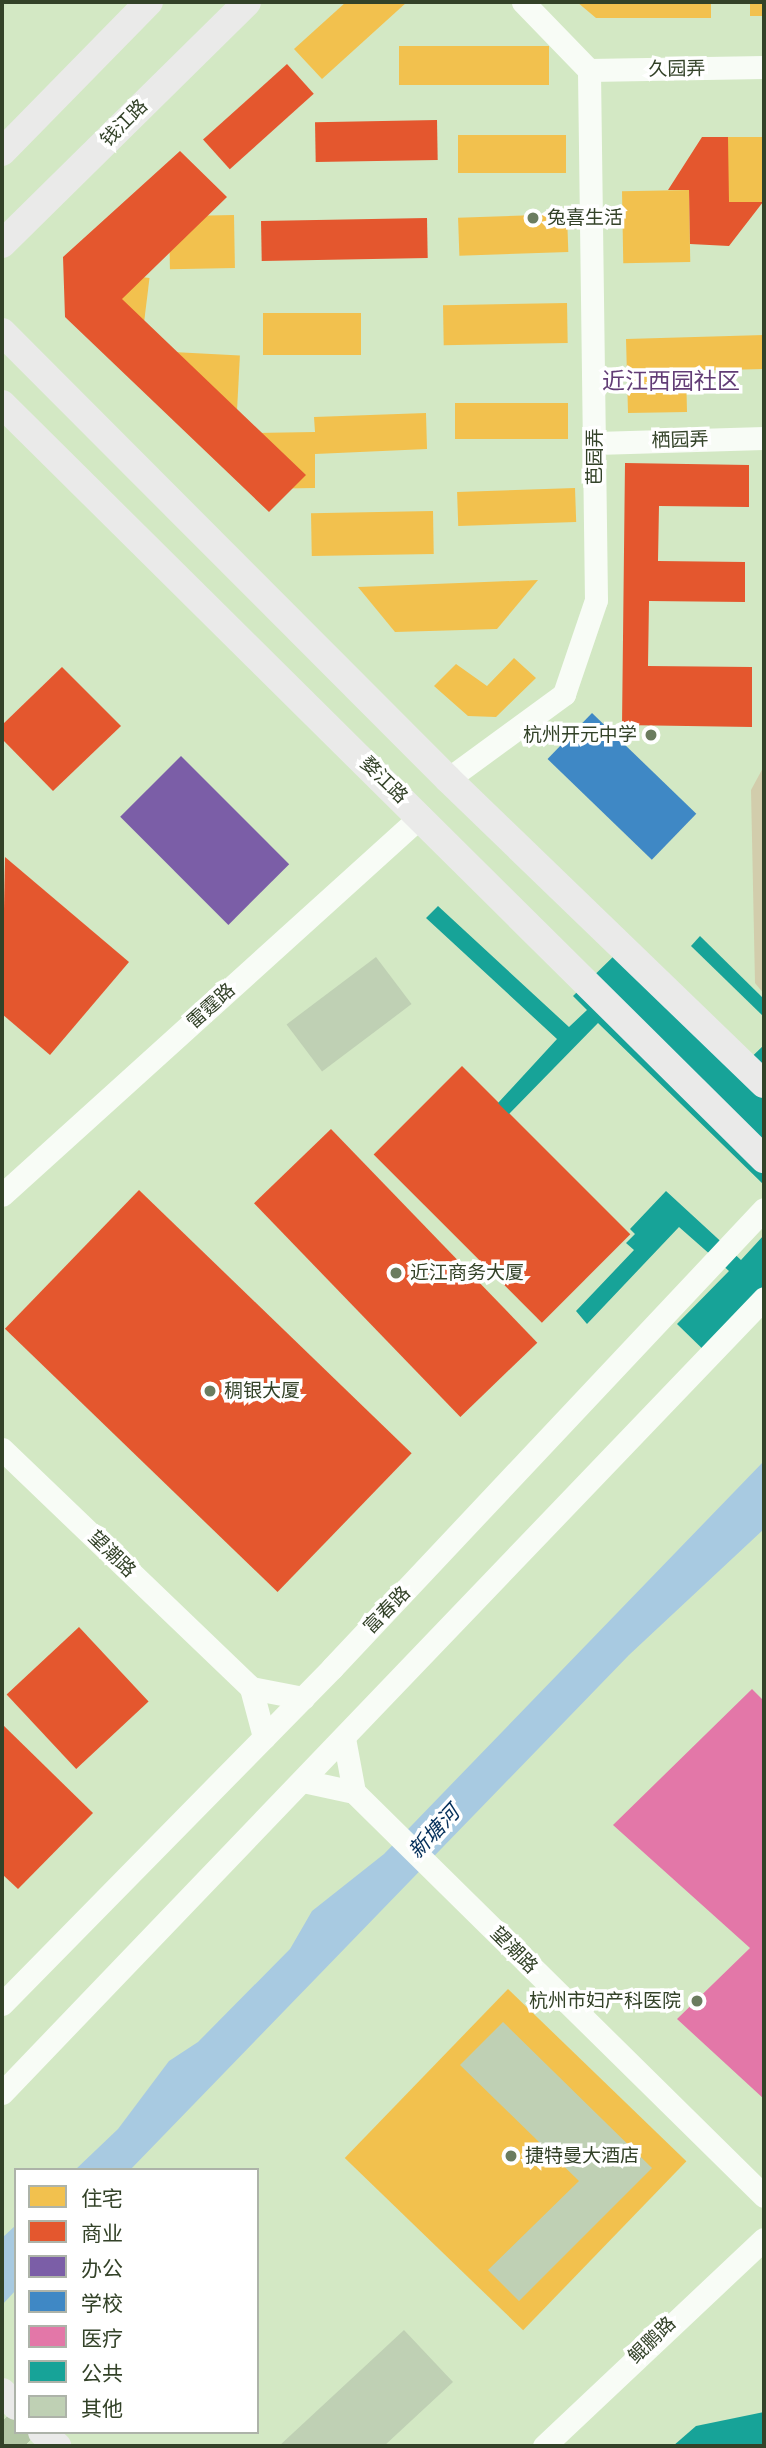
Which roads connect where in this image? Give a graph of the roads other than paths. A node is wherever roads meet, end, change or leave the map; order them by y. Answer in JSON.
{"nodes":[{"id":1,"x":149,"y":2,"type":"edge"},
{"id":2,"x":247,"y":2,"type":"edge"},
{"id":3,"x":523,"y":2,"type":"edge"},
{"id":4,"x":764,"y":67,"type":"edge"},
{"id":5,"x":589,"y":70,"type":"junction"},
{"id":6,"x":2,"y":152,"type":"edge"},
{"id":7,"x":2,"y":244,"type":"edge"},
{"id":8,"x":2,"y":332,"type":"edge"},
{"id":9,"x":2,"y":404,"type":"edge"},
{"id":10,"x":764,"y":438,"type":"edge"},
{"id":11,"x":596,"y":443,"type":"junction"},
{"id":12,"x":447,"y":779,"type":"junction"},
{"id":13,"x":421,"y":816,"type":"junction"},
{"id":14,"x":764,"y":1084,"type":"edge"},
{"id":15,"x":764,"y":1158,"type":"edge"},
{"id":16,"x":2,"y":1195,"type":"edge"},
{"id":17,"x":764,"y":1209,"type":"edge"},
{"id":18,"x":764,"y":1298,"type":"edge"},
{"id":19,"x":2,"y":1449,"type":"edge"},
{"id":20,"x":251,"y":1688,"type":"junction"},
{"id":21,"x":303,"y":1698,"type":"junction"},
{"id":22,"x":264,"y":1737,"type":"junction"},
{"id":23,"x":344,"y":1738,"type":"junction"},
{"id":24,"x":303,"y":1781,"type":"junction"},
{"id":25,"x":362,"y":1799,"type":"junction"},
{"id":26,"x":2,"y":2004,"type":"edge"},
{"id":27,"x":2,"y":2093,"type":"edge"},
{"id":28,"x":764,"y":2196,"type":"edge"},
{"id":29,"x":764,"y":2239,"type":"edge"},
{"id":30,"x":44,"y":2434,"type":"edge"},
{"id":31,"x":57,"y":2446,"type":"edge"},
{"id":32,"x":544,"y":2446,"type":"edge"}],
"edges":[{"from":1,"to":6,"type":"main road"},
{"from":2,"to":7,"type":"main road","name":"钱江路"},
{"from":3,"to":5,"type":"street"},
{"from":4,"to":5,"type":"street","name":"久园弄"},
{"from":5,"to":11,"type":"street","name":"芭园弄"},
{"from":8,"to":12,"type":"main road"},
{"from":9,"to":13,"type":"main road","name":"婺江路"},
{"from":10,"to":11,"type":"street","name":"栖园弄"},
{"from":11,"to":12,"type":"street","name":"芭园弄"},
{"from":12,"to":14,"type":"main road"},
{"from":13,"to":15,"type":"main road","name":"婺江路"},
{"from":13,"to":16,"type":"street","name":"雷霆路"},
{"from":17,"to":21,"type":"street","name":"富春路"},
{"from":18,"to":23,"type":"street"},
{"from":19,"to":20,"type":"street","name":"望潮路"},
{"from":20,"to":21,"type":"street"},
{"from":20,"to":22,"type":"street"},
{"from":21,"to":22,"type":"street","name":"富春路"},
{"from":22,"to":26,"type":"street","name":"富春路"},
{"from":23,"to":24,"type":"street"},
{"from":23,"to":25,"type":"street"},
{"from":24,"to":25,"type":"street"},
{"from":24,"to":27,"type":"street"},
{"from":25,"to":28,"type":"street","name":"望潮路"},
{"from":29,"to":32,"type":"street","name":"鲲鹏路"},
{"from":30,"to":31,"type":"main road"}]}
